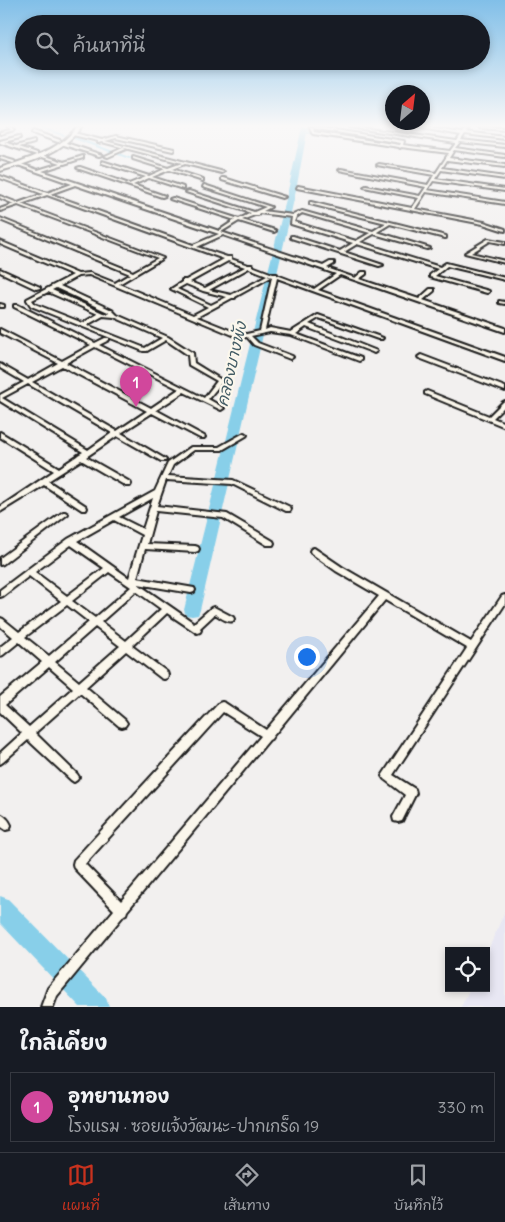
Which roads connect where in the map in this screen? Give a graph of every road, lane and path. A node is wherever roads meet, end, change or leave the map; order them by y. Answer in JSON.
{"nodes":[{"id":1,"x":48,"y":174,"type":"edge"},
{"id":2,"x":97,"y":174,"type":"edge"},
{"id":3,"x":139,"y":174,"type":"edge"},
{"id":4,"x":157,"y":174,"type":"edge"},
{"id":5,"x":182,"y":174,"type":"edge"},
{"id":6,"x":363,"y":174,"type":"edge"},
{"id":7,"x":436,"y":174,"type":"edge"},
{"id":8,"x":476,"y":174,"type":"edge"},
{"id":9,"x":0,"y":177,"type":"edge"},
{"id":10,"x":149,"y":177,"type":"junction"},
{"id":11,"x":505,"y":178,"type":"edge"},
{"id":12,"x":222,"y":179,"type":"dead end"},
{"id":13,"x":202,"y":180,"type":"dead end"},
{"id":14,"x":433,"y":180,"type":"junction"},
{"id":15,"x":76,"y":184,"type":"junction"},
{"id":16,"x":129,"y":185,"type":"junction"},
{"id":17,"x":204,"y":186,"type":"dead end"},
{"id":18,"x":428,"y":186,"type":"junction"},
{"id":19,"x":298,"y":187,"type":"dead end"},
{"id":20,"x":366,"y":187,"type":"dead end"},
{"id":21,"x":182,"y":188,"type":"dead end"},
{"id":22,"x":253,"y":189,"type":"junction"},
{"id":23,"x":505,"y":190,"type":"edge"},
{"id":24,"x":425,"y":191,"type":"junction"},
{"id":25,"x":188,"y":192,"type":"dead end"},
{"id":26,"x":48,"y":193,"type":"junction"},
{"id":27,"x":163,"y":196,"type":"dead end"},
{"id":28,"x":238,"y":196,"type":"junction"},
{"id":29,"x":0,"y":197,"type":"edge"},
{"id":30,"x":283,"y":197,"type":"dead end"},
{"id":31,"x":421,"y":197,"type":"junction"},
{"id":32,"x":172,"y":200,"type":"dead end"},
{"id":33,"x":311,"y":203,"type":"dead end"},
{"id":34,"x":505,"y":203,"type":"edge"},
{"id":35,"x":18,"y":204,"type":"junction"},
{"id":36,"x":413,"y":209,"type":"junction"},
{"id":37,"x":0,"y":210,"type":"edge"},
{"id":38,"x":258,"y":213,"type":"junction"},
{"id":39,"x":294,"y":216,"type":"junction"},
{"id":40,"x":0,"y":219,"type":"edge"},
{"id":41,"x":240,"y":221,"type":"junction"},
{"id":42,"x":388,"y":224,"type":"junction"},
{"id":43,"x":505,"y":230,"type":"edge"},
{"id":44,"x":274,"y":231,"type":"dead end"},
{"id":45,"x":221,"y":232,"type":"junction"},
{"id":46,"x":373,"y":233,"type":"junction"},
{"id":47,"x":292,"y":237,"type":"dead end"},
{"id":48,"x":445,"y":237,"type":"dead end"},
{"id":49,"x":0,"y":242,"type":"edge"},
{"id":50,"x":357,"y":243,"type":"junction"},
{"id":51,"x":505,"y":244,"type":"edge"},
{"id":52,"x":195,"y":246,"type":"junction"},
{"id":53,"x":428,"y":248,"type":"dead end"},
{"id":54,"x":341,"y":252,"type":"junction"},
{"id":55,"x":228,"y":258,"type":"junction"},
{"id":56,"x":505,"y":262,"type":"edge"},
{"id":57,"x":332,"y":263,"type":"dead end"},
{"id":58,"x":382,"y":265,"type":"dead end"},
{"id":59,"x":250,"y":266,"type":"junction"},
{"id":60,"x":323,"y":268,"type":"junction"},
{"id":61,"x":440,"y":268,"type":"junction"},
{"id":62,"x":0,"y":270,"type":"edge"},
{"id":63,"x":364,"y":273,"type":"dead end"},
{"id":64,"x":134,"y":274,"type":"junction"},
{"id":65,"x":339,"y":274,"type":"junction"},
{"id":66,"x":77,"y":275,"type":"junction"},
{"id":67,"x":275,"y":275,"type":"junction"},
{"id":68,"x":268,"y":277,"type":"dead end"},
{"id":69,"x":356,"y":279,"type":"junction"},
{"id":70,"x":503,"y":280,"type":"dead end"},
{"id":71,"x":184,"y":281,"type":"junction"},
{"id":72,"x":116,"y":284,"type":"junction"},
{"id":73,"x":57,"y":286,"type":"junction"},
{"id":74,"x":38,"y":288,"type":"dead end"},
{"id":75,"x":48,"y":290,"type":"junction"},
{"id":76,"x":205,"y":290,"type":"junction"},
{"id":77,"x":315,"y":290,"type":"junction"},
{"id":78,"x":432,"y":290,"type":"dead end"},
{"id":79,"x":487,"y":292,"type":"dead end"},
{"id":80,"x":233,"y":297,"type":"junction"},
{"id":81,"x":419,"y":301,"type":"junction"},
{"id":82,"x":16,"y":306,"type":"dead end"},
{"id":83,"x":211,"y":307,"type":"junction"},
{"id":84,"x":102,"y":314,"type":"junction"},
{"id":85,"x":115,"y":316,"type":"junction"},
{"id":86,"x":196,"y":316,"type":"junction"},
{"id":87,"x":83,"y":325,"type":"junction"},
{"id":88,"x":306,"y":325,"type":"junction"},
{"id":89,"x":505,"y":330,"type":"edge"},
{"id":90,"x":0,"y":331,"type":"edge"},
{"id":91,"x":262,"y":331,"type":"junction"},
{"id":92,"x":292,"y":334,"type":"junction"},
{"id":93,"x":247,"y":335,"type":"junction"},
{"id":94,"x":166,"y":338,"type":"junction"},
{"id":95,"x":380,"y":338,"type":"dead end"},
{"id":96,"x":107,"y":339,"type":"dead end"},
{"id":97,"x":95,"y":346,"type":"junction"},
{"id":98,"x":374,"y":351,"type":"dead end"},
{"id":99,"x":290,"y":357,"type":"dead end"},
{"id":100,"x":421,"y":357,"type":"dead end"},
{"id":101,"x":505,"y":358,"type":"edge"},
{"id":102,"x":359,"y":359,"type":"dead end"},
{"id":103,"x":62,"y":363,"type":"junction"},
{"id":104,"x":0,"y":366,"type":"edge"},
{"id":105,"x":28,"y":382,"type":"junction"},
{"id":106,"x":184,"y":389,"type":"junction"},
{"id":107,"x":505,"y":389,"type":"edge"},
{"id":108,"x":426,"y":393,"type":"dead end"},
{"id":109,"x":0,"y":398,"type":"edge"},
{"id":110,"x":207,"y":398,"type":"dead end"},
{"id":111,"x":505,"y":403,"type":"edge"},
{"id":112,"x":221,"y":408,"type":"dead end"},
{"id":113,"x":151,"y":410,"type":"junction"},
{"id":114,"x":490,"y":418,"type":"junction"},
{"id":115,"x":505,"y":425,"type":"edge"},
{"id":116,"x":116,"y":433,"type":"junction"},
{"id":117,"x":0,"y":434,"type":"edge"},
{"id":118,"x":244,"y":435,"type":"dead end"},
{"id":119,"x":202,"y":437,"type":"dead end"},
{"id":120,"x":87,"y":452,"type":"junction"},
{"id":121,"x":80,"y":456,"type":"junction"},
{"id":122,"x":163,"y":460,"type":"dead end"},
{"id":123,"x":58,"y":471,"type":"junction"},
{"id":124,"x":164,"y":478,"type":"junction"},
{"id":125,"x":43,"y":481,"type":"junction"},
{"id":126,"x":128,"y":484,"type":"dead end"},
{"id":127,"x":158,"y":492,"type":"junction"},
{"id":128,"x":2,"y":506,"type":"edge"},
{"id":129,"x":84,"y":508,"type":"dead end"},
{"id":130,"x":153,"y":508,"type":"junction"},
{"id":131,"x":288,"y":509,"type":"dead end"},
{"id":132,"x":66,"y":514,"type":"dead end"},
{"id":133,"x":114,"y":517,"type":"junction"},
{"id":134,"x":146,"y":534,"type":"junction"},
{"id":135,"x":71,"y":541,"type":"junction"},
{"id":136,"x":270,"y":543,"type":"dead end"},
{"id":137,"x":142,"y":546,"type":"junction"},
{"id":138,"x":194,"y":550,"type":"dead end"},
{"id":139,"x":314,"y":551,"type":"dead end"},
{"id":140,"x":0,"y":562,"type":"edge"},
{"id":141,"x":109,"y":568,"type":"junction"},
{"id":142,"x":30,"y":572,"type":"junction"},
{"id":143,"x":133,"y":584,"type":"junction"},
{"id":144,"x":191,"y":590,"type":"dead end"},
{"id":145,"x":0,"y":594,"type":"edge"},
{"id":146,"x":384,"y":596,"type":"junction"},
{"id":147,"x":505,"y":598,"type":"edge"},
{"id":148,"x":66,"y":601,"type":"junction"},
{"id":149,"x":167,"y":609,"type":"junction"},
{"id":150,"x":230,"y":619,"type":"dead end"},
{"id":151,"x":0,"y":621,"type":"edge"},
{"id":152,"x":95,"y":622,"type":"junction"},
{"id":153,"x":19,"y":637,"type":"junction"},
{"id":154,"x":126,"y":646,"type":"junction"},
{"id":155,"x":473,"y":647,"type":"junction"},
{"id":156,"x":0,"y":652,"type":"edge"},
{"id":157,"x":48,"y":662,"type":"junction"},
{"id":158,"x":164,"y":675,"type":"dead end"},
{"id":159,"x":79,"y":687,"type":"junction"},
{"id":160,"x":0,"y":704,"type":"edge"},
{"id":161,"x":122,"y":723,"type":"dead end"},
{"id":162,"x":28,"y":733,"type":"junction"},
{"id":163,"x":268,"y":736,"type":"junction"},
{"id":164,"x":0,"y":759,"type":"edge"},
{"id":165,"x":74,"y":777,"type":"dead end"},
{"id":166,"x":398,"y":817,"type":"dead end"},
{"id":167,"x":122,"y":910,"type":"junction"},
{"id":168,"x":47,"y":1007,"type":"edge"}],
"edges":[{"from":1,"to":15,"type":"street"},
{"from":2,"to":16,"type":"street"},
{"from":3,"to":10,"type":"street"},
{"from":4,"to":10,"type":"street"},
{"from":5,"to":13,"type":"street"},
{"from":6,"to":18,"type":"street"},
{"from":7,"to":14,"type":"street"},
{"from":8,"to":11,"type":"street"},
{"from":9,"to":26,"type":"street"},
{"from":10,"to":16,"type":"street"},
{"from":10,"to":21,"type":"street"},
{"from":12,"to":22,"type":"street"},
{"from":14,"to":18,"type":"street"},
{"from":14,"to":23,"type":"street"},
{"from":15,"to":26,"type":"street"},
{"from":15,"to":45,"type":"street"},
{"from":16,"to":27,"type":"street"},
{"from":17,"to":28,"type":"street"},
{"from":18,"to":24,"type":"street"},
{"from":19,"to":36,"type":"street"},
{"from":20,"to":31,"type":"street"},
{"from":22,"to":28,"type":"street"},
{"from":22,"to":30,"type":"street"},
{"from":24,"to":31,"type":"street"},
{"from":24,"to":34,"type":"street"},
{"from":25,"to":38,"type":"street"},
{"from":26,"to":35,"type":"street"},
{"from":26,"to":52,"type":"street"},
{"from":28,"to":38,"type":"street"},
{"from":29,"to":35,"type":"street"},
{"from":31,"to":36,"type":"street"},
{"from":32,"to":41,"type":"street"},
{"from":33,"to":42,"type":"street"},
{"from":35,"to":37,"type":"street"},
{"from":35,"to":64,"type":"street"},
{"from":36,"to":43,"type":"street"},
{"from":38,"to":39,"type":"street"},
{"from":38,"to":41,"type":"street"},
{"from":39,"to":46,"type":"street"},
{"from":39,"to":50,"type":"street"},
{"from":40,"to":64,"type":"street"},
{"from":41,"to":44,"type":"street"},
{"from":41,"to":45,"type":"street"},
{"from":42,"to":46,"type":"street"},
{"from":42,"to":48,"type":"street"},
{"from":45,"to":52,"type":"street"},
{"from":45,"to":60,"type":"street"},
{"from":46,"to":50,"type":"street"},
{"from":46,"to":53,"type":"street"},
{"from":47,"to":54,"type":"street"},
{"from":49,"to":66,"type":"street"},
{"from":50,"to":54,"type":"street"},
{"from":50,"to":61,"type":"street"},
{"from":51,"to":56,"type":"street"},
{"from":52,"to":55,"type":"street"},
{"from":54,"to":58,"type":"street"},
{"from":55,"to":59,"type":"street"},
{"from":55,"to":71,"type":"street"},
{"from":57,"to":60,"type":"street"},
{"from":59,"to":67,"type":"street"},
{"from":59,"to":76,"type":"street"},
{"from":60,"to":65,"type":"street"},
{"from":61,"to":70,"type":"street"},
{"from":61,"to":79,"type":"street"},
{"from":62,"to":74,"type":"street"},
{"from":63,"to":69,"type":"street"},
{"from":64,"to":72,"type":"street"},
{"from":65,"to":69,"type":"street"},
{"from":65,"to":77,"type":"street"},
{"from":66,"to":72,"type":"street"},
{"from":66,"to":73,"type":"street"},
{"from":67,"to":77,"type":"street"},
{"from":67,"to":91,"type":"street"},
{"from":68,"to":80,"type":"street"},
{"from":69,"to":81,"type":"street"},
{"from":71,"to":76,"type":"street"},
{"from":71,"to":83,"type":"street"},
{"from":72,"to":86,"type":"street"},
{"from":73,"to":75,"type":"street"},
{"from":73,"to":85,"type":"street"},
{"from":75,"to":84,"type":"street"},
{"from":75,"to":87,"type":"street"},
{"from":76,"to":80,"type":"street"},
{"from":77,"to":101,"type":"street"},
{"from":78,"to":81,"type":"street"},
{"from":80,"to":83,"type":"street"},
{"from":81,"to":89,"type":"street"},
{"from":82,"to":97,"type":"street"},
{"from":83,"to":86,"type":"street"},
{"from":84,"to":85,"type":"street"},
{"from":84,"to":87,"type":"street"},
{"from":85,"to":94,"type":"street"},
{"from":86,"to":93,"type":"street"},
{"from":87,"to":94,"type":"street"},
{"from":88,"to":92,"type":"street"},
{"from":88,"to":95,"type":"street"},
{"from":88,"to":98,"type":"street"},
{"from":90,"to":103,"type":"street"},
{"from":91,"to":92,"type":"street"},
{"from":91,"to":93,"type":"street"},
{"from":92,"to":102,"type":"street"},
{"from":93,"to":99,"type":"street"},
{"from":94,"to":110,"type":"street"},
{"from":96,"to":97,"type":"street"},
{"from":97,"to":103,"type":"street"},
{"from":97,"to":106,"type":"street"},
{"from":100,"to":107,"type":"street"},
{"from":103,"to":105,"type":"street"},
{"from":103,"to":113,"type":"street"},
{"from":104,"to":105,"type":"street"},
{"from":105,"to":109,"type":"street"},
{"from":105,"to":116,"type":"street"},
{"from":106,"to":112,"type":"street"},
{"from":106,"to":113,"type":"street"},
{"from":108,"to":114,"type":"street"},
{"from":109,"to":120,"type":"street"},
{"from":111,"to":114,"type":"street"},
{"from":113,"to":116,"type":"street"},
{"from":113,"to":119,"type":"street"},
{"from":114,"to":115,"type":"street"},
{"from":116,"to":120,"type":"street"},
{"from":116,"to":122,"type":"street"},
{"from":117,"to":123,"type":"street"},
{"from":118,"to":124,"type":"street"},
{"from":120,"to":121,"type":"street"},
{"from":121,"to":123,"type":"street"},
{"from":121,"to":126,"type":"street"},
{"from":123,"to":125,"type":"street"},
{"from":124,"to":127,"type":"street"},
{"from":124,"to":131,"type":"street"},
{"from":125,"to":128,"type":"street"},
{"from":125,"to":129,"type":"street"},
{"from":127,"to":130,"type":"street"},
{"from":127,"to":133,"type":"street"},
{"from":130,"to":134,"type":"street"},
{"from":130,"to":136,"type":"street"},
{"from":132,"to":140,"type":"street"},
{"from":133,"to":134,"type":"street"},
{"from":133,"to":135,"type":"street"},
{"from":134,"to":137,"type":"street"},
{"from":135,"to":141,"type":"street"},
{"from":135,"to":142,"type":"street"},
{"from":137,"to":138,"type":"street"},
{"from":137,"to":143,"type":"street"},
{"from":139,"to":146,"type":"street"},
{"from":141,"to":143,"type":"street"},
{"from":141,"to":148,"type":"street"},
{"from":142,"to":145,"type":"street"},
{"from":142,"to":148,"type":"street"},
{"from":143,"to":144,"type":"street"},
{"from":143,"to":149,"type":"street"},
{"from":143,"to":152,"type":"street"},
{"from":146,"to":155,"type":"street"},
{"from":146,"to":163,"type":"street"},
{"from":147,"to":155,"type":"street"},
{"from":148,"to":152,"type":"street"},
{"from":148,"to":153,"type":"street"},
{"from":149,"to":150,"type":"street"},
{"from":149,"to":154,"type":"street"},
{"from":151,"to":153,"type":"street"},
{"from":152,"to":154,"type":"street"},
{"from":152,"to":157,"type":"street"},
{"from":153,"to":156,"type":"street"},
{"from":153,"to":157,"type":"street"},
{"from":154,"to":158,"type":"street"},
{"from":154,"to":159,"type":"street"},
{"from":155,"to":166,"type":"street"},
{"from":157,"to":159,"type":"street"},
{"from":157,"to":160,"type":"street"},
{"from":159,"to":161,"type":"street"},
{"from":159,"to":162,"type":"street"},
{"from":160,"to":162,"type":"street"},
{"from":162,"to":164,"type":"street"},
{"from":162,"to":165,"type":"street"},
{"from":163,"to":167,"type":"street"},
{"from":163,"to":167,"type":"street"},
{"from":167,"to":168,"type":"street"}]}
